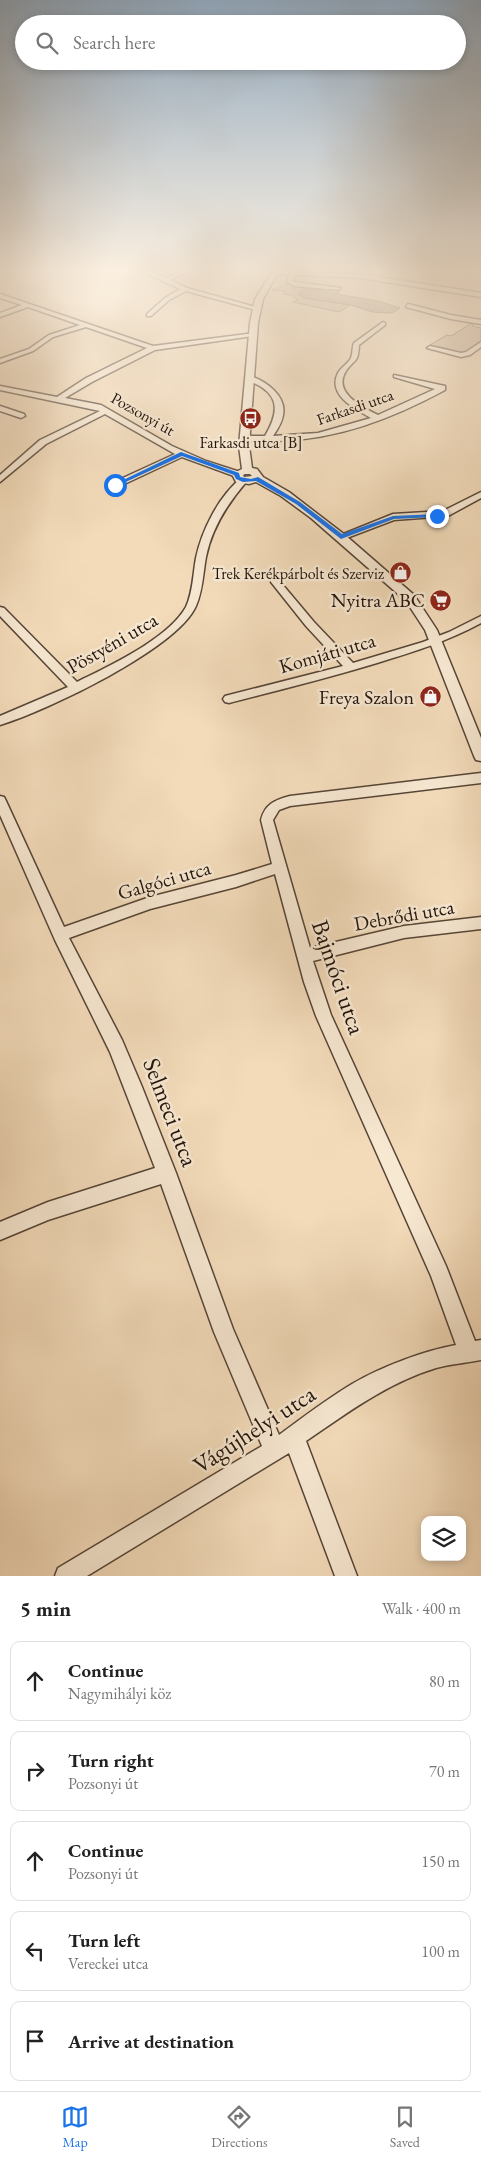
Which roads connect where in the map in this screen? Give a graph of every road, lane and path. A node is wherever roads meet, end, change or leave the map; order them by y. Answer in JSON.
{"nodes":[{"id":1,"x":481,"y":344,"type":"edge"},
{"id":2,"x":39,"y":345,"type":"edge"},
{"id":3,"x":143,"y":345,"type":"edge"},
{"id":4,"x":178,"y":345,"type":"edge"},
{"id":5,"x":252,"y":345,"type":"edge"},
{"id":6,"x":356,"y":345,"type":"edge"},
{"id":7,"x":153,"y":348,"type":"junction"},
{"id":8,"x":430,"y":348,"type":"dead end"},
{"id":9,"x":0,"y":361,"type":"edge"},
{"id":10,"x":396,"y":376,"type":"dead end"},
{"id":11,"x":250,"y":378,"type":"junction"},
{"id":12,"x":0,"y":388,"type":"edge"},
{"id":13,"x":59,"y":399,"type":"junction"},
{"id":14,"x":0,"y":408,"type":"edge"},
{"id":15,"x":106,"y":411,"type":"junction"},
{"id":16,"x":21,"y":416,"type":"dead end"},
{"id":17,"x":376,"y":417,"type":"junction"},
{"id":18,"x":245,"y":438,"type":"junction"},
{"id":19,"x":267,"y":439,"type":"junction"},
{"id":20,"x":181,"y":454,"type":"junction"},
{"id":21,"x":242,"y":475,"type":"junction"},
{"id":22,"x":0,"y":479,"type":"edge"},
{"id":23,"x":115,"y":485,"type":"dead end"},
{"id":24,"x":481,"y":495,"type":"edge"},
{"id":25,"x":341,"y":537,"type":"junction"},
{"id":26,"x":274,"y":580,"type":"dead end"},
{"id":27,"x":0,"y":610,"type":"edge"},
{"id":28,"x":481,"y":619,"type":"edge"},
{"id":29,"x":436,"y":641,"type":"junction"},
{"id":30,"x":352,"y":667,"type":"junction"},
{"id":31,"x":75,"y":687,"type":"junction"},
{"id":32,"x":229,"y":699,"type":"dead end"},
{"id":33,"x":0,"y":721,"type":"edge"},
{"id":34,"x":481,"y":756,"type":"edge"},
{"id":35,"x":481,"y":778,"type":"edge"},
{"id":36,"x":0,"y":801,"type":"edge"},
{"id":37,"x":280,"y":867,"type":"junction"},
{"id":38,"x":481,"y":923,"type":"edge"},
{"id":39,"x":60,"y":935,"type":"junction"},
{"id":40,"x":305,"y":956,"type":"junction"},
{"id":41,"x":166,"y":1173,"type":"junction"},
{"id":42,"x":0,"y":1231,"type":"edge"},
{"id":43,"x":475,"y":1351,"type":"edge"},
{"id":44,"x":293,"y":1436,"type":"junction"},
{"id":45,"x":276,"y":1450,"type":"junction"},
{"id":46,"x":66,"y":1576,"type":"edge"},
{"id":47,"x":346,"y":1576,"type":"edge"}],
"edges":[{"from":1,"to":8,"type":"street"},
{"from":2,"to":9,"type":"street"},
{"from":3,"to":7,"type":"street"},
{"from":4,"to":7,"type":"street"},
{"from":5,"to":11,"type":"street"},
{"from":6,"to":17,"type":"street"},
{"from":7,"to":13,"type":"street"},
{"from":10,"to":17,"type":"street","name":"Farkasdi utca"},
{"from":11,"to":18,"type":"street"},
{"from":11,"to":19,"type":"street"},
{"from":12,"to":13,"type":"street","name":"Pozsonyi út"},
{"from":13,"to":15,"type":"street","name":"Pozsonyi út"},
{"from":14,"to":16,"type":"street"},
{"from":15,"to":20,"type":"street","name":"Pozsonyi út"},
{"from":15,"to":22,"type":"street"},
{"from":17,"to":19,"type":"street","name":"Farkasdi utca"},
{"from":18,"to":19,"type":"street","name":"Farkasdi utca"},
{"from":18,"to":21,"type":"street"},
{"from":20,"to":21,"type":"street","name":"Pozsonyi út"},
{"from":20,"to":23,"type":"street"},
{"from":21,"to":25,"type":"street"},
{"from":21,"to":31,"type":"street","name":"Pöstyéni utca"},
{"from":24,"to":25,"type":"street"},
{"from":25,"to":29,"type":"street"},
{"from":26,"to":30,"type":"street"},
{"from":27,"to":31,"type":"street"},
{"from":28,"to":29,"type":"street","name":"Komjáti utca"},
{"from":29,"to":30,"type":"street","name":"Komjáti utca"},
{"from":29,"to":34,"type":"street"},
{"from":30,"to":32,"type":"street","name":"Komjáti utca"},
{"from":31,"to":33,"type":"street","name":"Pöstyéni utca"},
{"from":35,"to":37,"type":"street","name":"Bajmóci utca"},
{"from":36,"to":39,"type":"street","name":"Selmeci utca"},
{"from":37,"to":39,"type":"street","name":"Galgóci utca"},
{"from":37,"to":40,"type":"street","name":"Bajmóci utca"},
{"from":38,"to":40,"type":"street","name":"Debrődi utca"},
{"from":39,"to":41,"type":"street","name":"Selmeci utca"},
{"from":40,"to":43,"type":"street","name":"Bajmóci utca"},
{"from":41,"to":42,"type":"street"},
{"from":41,"to":45,"type":"street","name":"Selmeci utca"},
{"from":43,"to":44,"type":"street","name":"Vágújhelyi utca"},
{"from":44,"to":45,"type":"street","name":"Vágújhelyi utca"},
{"from":44,"to":47,"type":"street"},
{"from":45,"to":46,"type":"street","name":"Vágújhelyi utca"}]}
